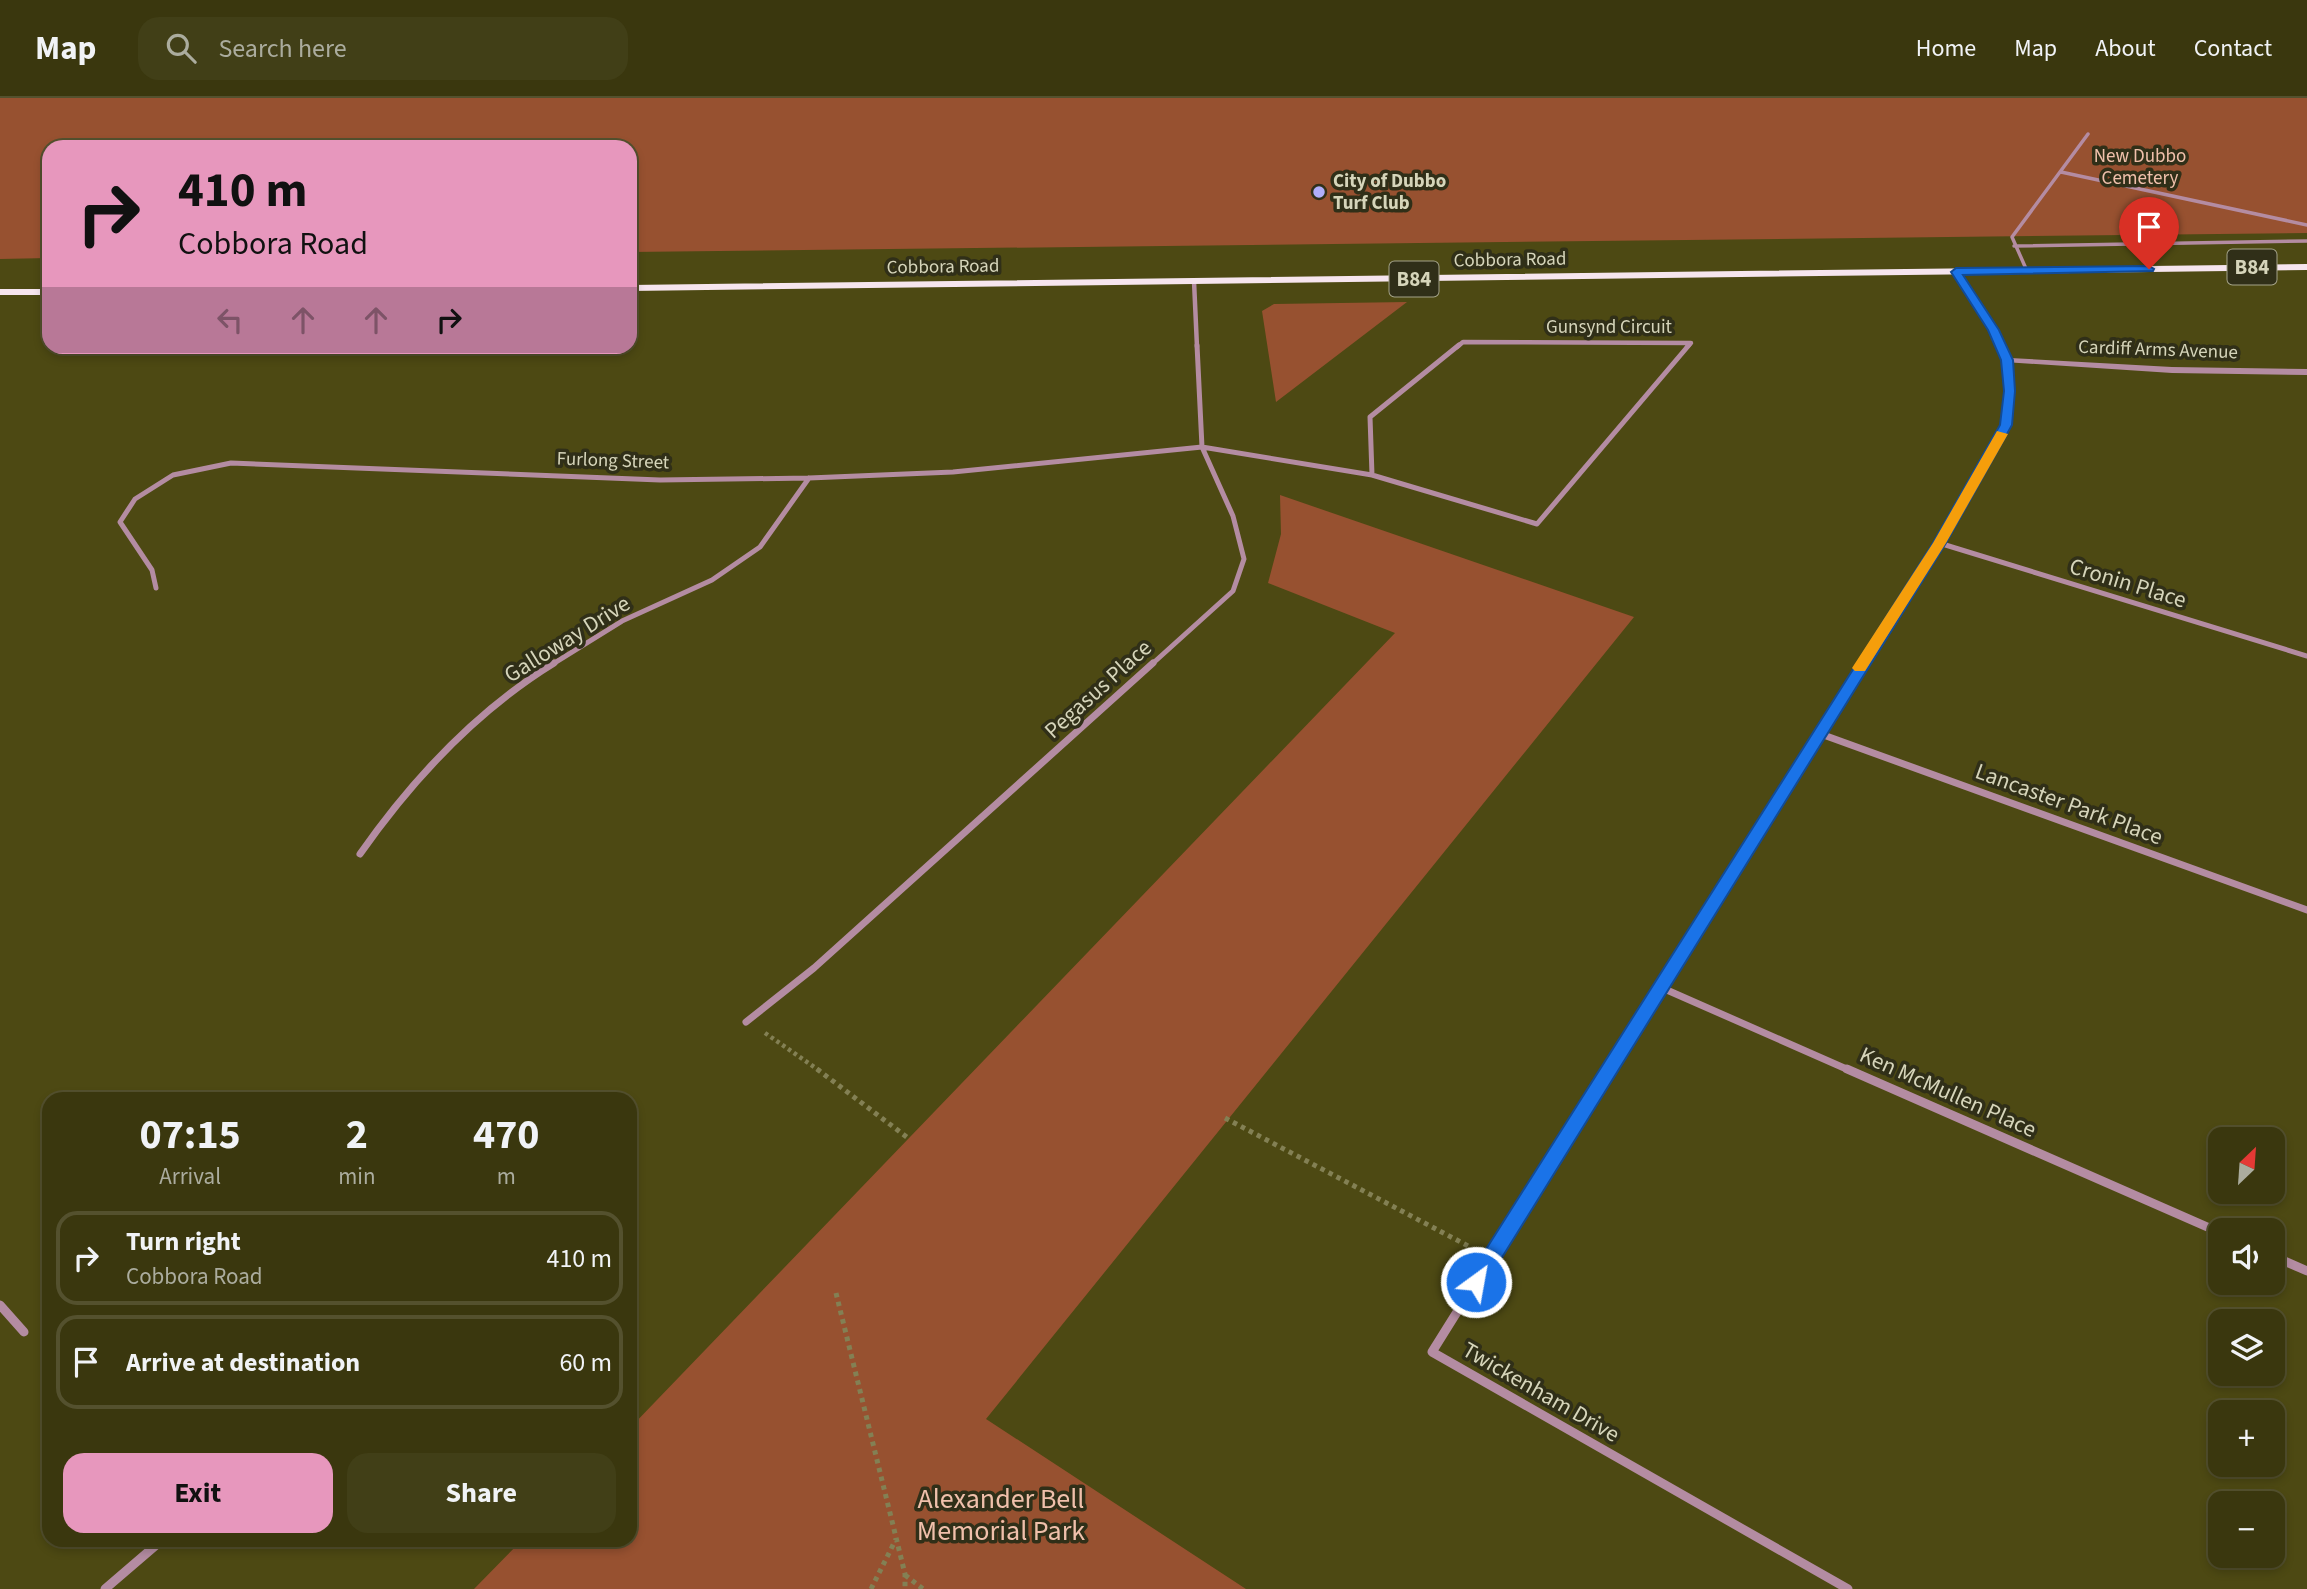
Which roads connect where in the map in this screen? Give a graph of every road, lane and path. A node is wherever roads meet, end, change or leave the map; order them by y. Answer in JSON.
{"nodes":[{"id":1,"x":2088,"y":134,"type":"dead end"},
{"id":2,"x":2061,"y":172,"type":"junction"},
{"id":3,"x":2307,"y":225,"type":"edge"},
{"id":4,"x":2307,"y":241,"type":"edge"},
{"id":5,"x":2014,"y":246,"type":"junction"},
{"id":6,"x":2307,"y":267,"type":"edge"},
{"id":7,"x":2027,"y":271,"type":"junction"},
{"id":8,"x":1956,"y":272,"type":"junction"},
{"id":9,"x":1194,"y":281,"type":"junction"},
{"id":10,"x":637,"y":288,"type":"edge"},
{"id":11,"x":0,"y":292,"type":"edge"},
{"id":12,"x":42,"y":292,"type":"edge"},
{"id":13,"x":2007,"y":360,"type":"junction"},
{"id":14,"x":2307,"y":372,"type":"edge"},
{"id":15,"x":1202,"y":447,"type":"junction"},
{"id":16,"x":1372,"y":475,"type":"junction"},
{"id":17,"x":809,"y":478,"type":"junction"},
{"id":18,"x":1939,"y":543,"type":"junction"},
{"id":19,"x":156,"y":588,"type":"dead end"},
{"id":20,"x":2307,"y":656,"type":"edge"},
{"id":21,"x":1818,"y":733,"type":"junction"},
{"id":22,"x":360,"y":854,"type":"dead end"},
{"id":23,"x":2307,"y":910,"type":"edge"},
{"id":24,"x":1660,"y":987,"type":"junction"},
{"id":25,"x":746,"y":1022,"type":"joint"},
{"id":26,"x":1225,"y":1118,"type":"dead end"},
{"id":27,"x":908,"y":1138,"type":"dead end"},
{"id":28,"x":2208,"y":1227,"type":"edge"},
{"id":29,"x":1490,"y":1258,"type":"junction"},
{"id":30,"x":2285,"y":1261,"type":"edge"},
{"id":31,"x":2307,"y":1271,"type":"edge"},
{"id":32,"x":836,"y":1293,"type":"dead end"},
{"id":33,"x":0,"y":1305,"type":"edge"},
{"id":34,"x":24,"y":1332,"type":"dead end"},
{"id":35,"x":896,"y":1538,"type":"junction"},
{"id":36,"x":154,"y":1547,"type":"edge"},
{"id":37,"x":905,"y":1574,"type":"junction"},
{"id":38,"x":105,"y":1589,"type":"edge"},
{"id":39,"x":871,"y":1589,"type":"edge"},
{"id":40,"x":905,"y":1589,"type":"edge"},
{"id":41,"x":923,"y":1589,"type":"edge"},
{"id":42,"x":1848,"y":1589,"type":"edge"}],
"edges":[{"from":1,"to":2,"type":"lane"},
{"from":2,"to":3,"type":"lane"},
{"from":2,"to":5,"type":"lane"},
{"from":4,"to":5,"type":"lane"},
{"from":5,"to":7,"type":"lane"},
{"from":6,"to":7,"type":"main road","name":"Cobbora Road","number":"B84"},
{"from":7,"to":8,"type":"main road","name":"Cobbora Road","number":"B84"},
{"from":8,"to":9,"type":"main road","name":"Cobbora Road","number":"B84"},
{"from":8,"to":13,"type":"street","name":"Twickenham Drive"},
{"from":9,"to":10,"type":"main road","name":"Cobbora Road","number":"B84"},
{"from":9,"to":15,"type":"street","name":"Pegasus Place"},
{"from":11,"to":12,"type":"main road"},
{"from":13,"to":14,"type":"street","name":"Cardiff Arms Avenue"},
{"from":13,"to":18,"type":"street","name":"Twickenham Drive"},
{"from":15,"to":16,"type":"street","name":"Gunsynd Circuit"},
{"from":15,"to":17,"type":"street","name":"Furlong Street"},
{"from":15,"to":25,"type":"street","name":"Pegasus Place"},
{"from":16,"to":16,"type":"street","name":"Gunsynd Circuit"},
{"from":17,"to":19,"type":"street","name":"Furlong Street"},
{"from":17,"to":22,"type":"street","name":"Galloway Drive"},
{"from":18,"to":20,"type":"street","name":"Cronin Place"},
{"from":18,"to":21,"type":"street","name":"Twickenham Drive"},
{"from":21,"to":23,"type":"street","name":"Lancaster Park Place"},
{"from":21,"to":24,"type":"street","name":"Twickenham Drive"},
{"from":24,"to":28,"type":"street","name":"Ken McMullen Place"},
{"from":24,"to":29,"type":"street","name":"Twickenham Drive"},
{"from":25,"to":27,"type":"path"},
{"from":26,"to":29,"type":"path"},
{"from":29,"to":42,"type":"street","name":"Twickenham Drive"},
{"from":30,"to":31,"type":"street"},
{"from":32,"to":35,"type":"path"},
{"from":33,"to":34,"type":"street"},
{"from":35,"to":37,"type":"path"},
{"from":35,"to":39,"type":"path"},
{"from":36,"to":38,"type":"street"},
{"from":37,"to":40,"type":"path"},
{"from":37,"to":41,"type":"path"}]}
